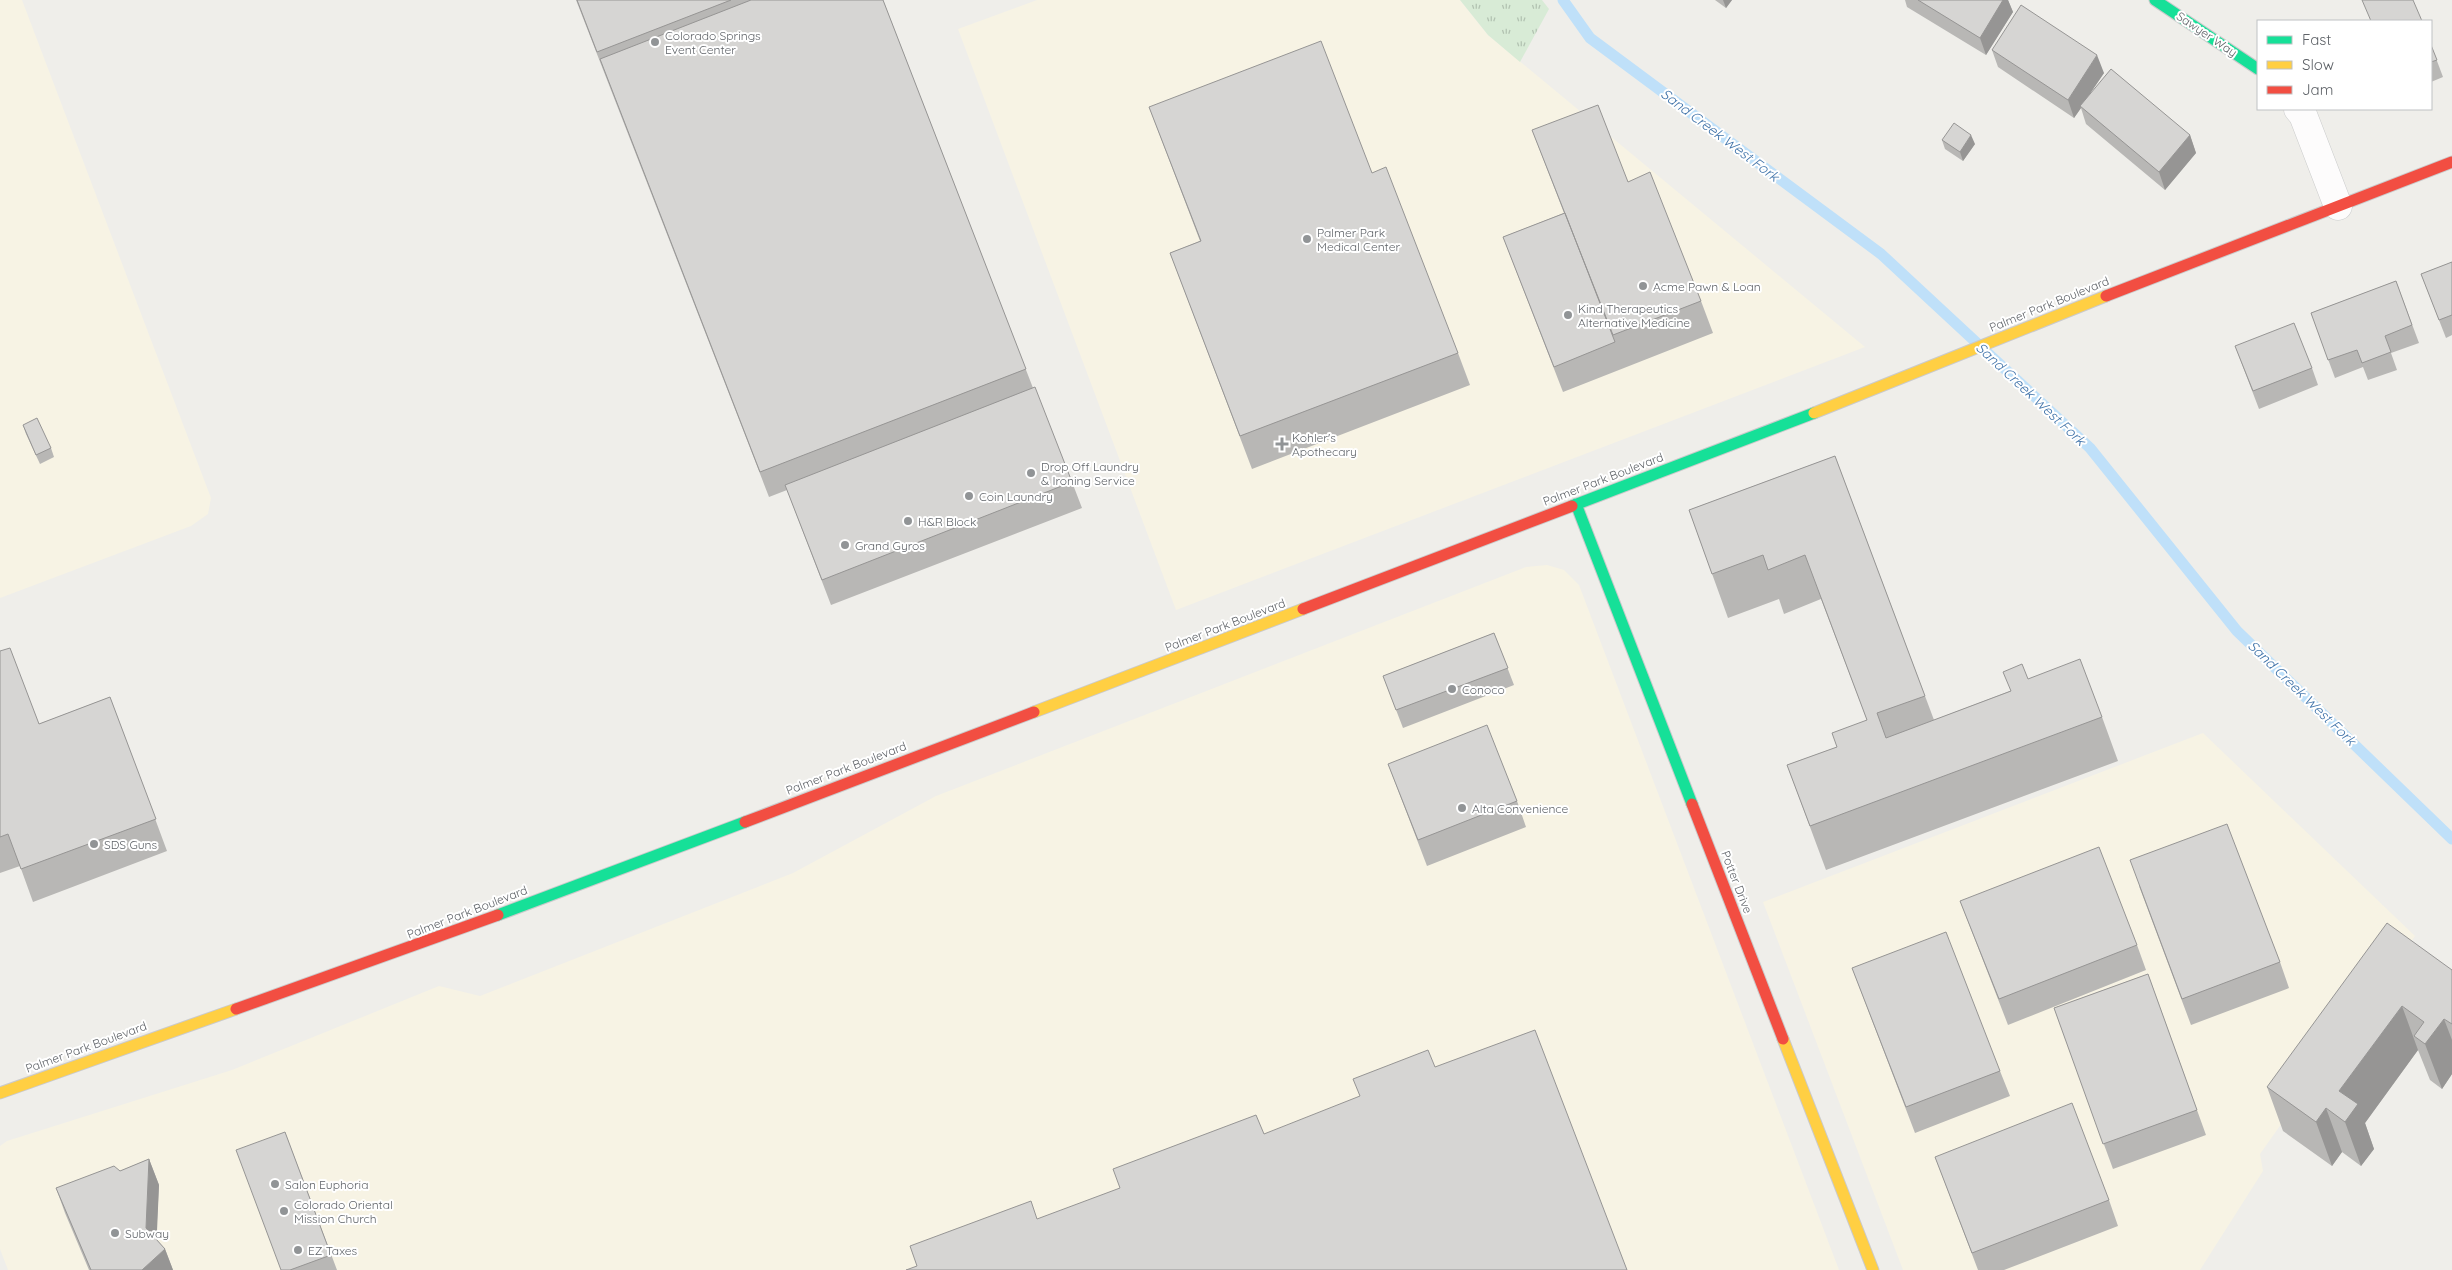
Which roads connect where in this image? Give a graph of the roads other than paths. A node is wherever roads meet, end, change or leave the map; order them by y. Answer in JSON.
{"nodes":[{"id":1,"x":2155,"y":0,"type":"edge"},
{"id":2,"x":2257,"y":68,"type":"edge"},
{"id":3,"x":2299,"y":110,"type":"edge"},
{"id":4,"x":2452,"y":162,"type":"edge"},
{"id":5,"x":2338,"y":206,"type":"junction"},
{"id":6,"x":1576,"y":504,"type":"junction"},
{"id":7,"x":0,"y":1092,"type":"edge"},
{"id":8,"x":1873,"y":1270,"type":"edge"}],
"edges":[{"from":1,"to":2,"type":"main road","name":"Sawyer Way"},
{"from":3,"to":5,"type":"street"},
{"from":4,"to":5,"type":"main road","name":"Palmer Park Boulevard"},
{"from":5,"to":6,"type":"main road","name":"Palmer Park Boulevard"},
{"from":6,"to":7,"type":"main road","name":"Palmer Park Boulevard"},
{"from":6,"to":8,"type":"main road","name":"Potter Drive"}]}
